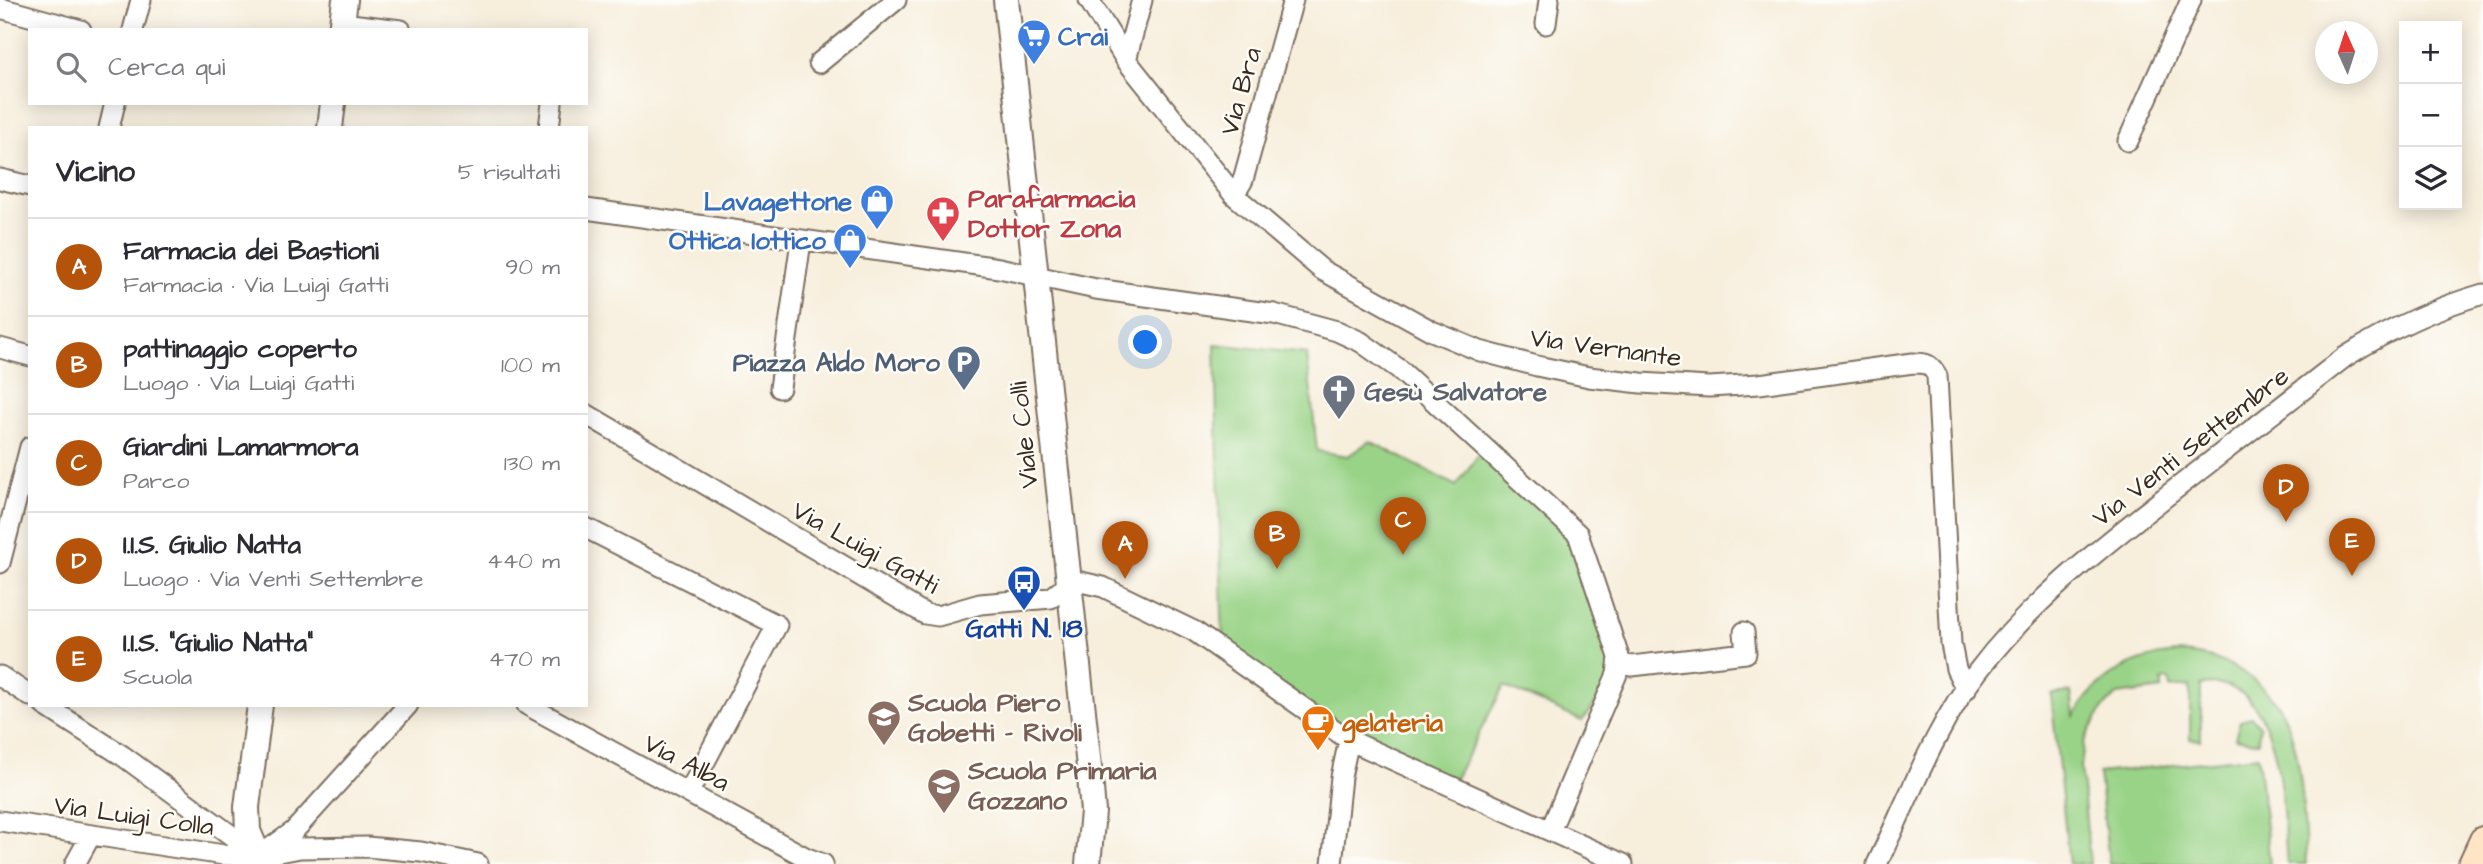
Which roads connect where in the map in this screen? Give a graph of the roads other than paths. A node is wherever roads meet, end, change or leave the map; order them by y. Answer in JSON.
{"nodes":[{"id":1,"x":141,"y":0,"type":"edge"},
{"id":2,"x":897,"y":0,"type":"edge"},
{"id":3,"x":1006,"y":0,"type":"edge"},
{"id":4,"x":1089,"y":0,"type":"edge"},
{"id":5,"x":1142,"y":0,"type":"edge"},
{"id":6,"x":1293,"y":0,"type":"edge"},
{"id":7,"x":1549,"y":0,"type":"edge"},
{"id":8,"x":2191,"y":0,"type":"edge"},
{"id":9,"x":0,"y":8,"type":"edge"},
{"id":10,"x":342,"y":18,"type":"edge"},
{"id":11,"x":1546,"y":24,"type":"dead end"},
{"id":12,"x":74,"y":28,"type":"edge"},
{"id":13,"x":134,"y":28,"type":"edge"},
{"id":14,"x":391,"y":28,"type":"edge"},
{"id":15,"x":1126,"y":60,"type":"junction"},
{"id":16,"x":819,"y":63,"type":"dead end"},
{"id":17,"x":114,"y":105,"type":"edge"},
{"id":18,"x":333,"y":105,"type":"edge"},
{"id":19,"x":552,"y":105,"type":"edge"},
{"id":20,"x":109,"y":126,"type":"edge"},
{"id":21,"x":330,"y":126,"type":"edge"},
{"id":22,"x":550,"y":126,"type":"edge"},
{"id":23,"x":2128,"y":141,"type":"dead end"},
{"id":24,"x":0,"y":179,"type":"edge"},
{"id":25,"x":28,"y":186,"type":"edge"},
{"id":26,"x":1234,"y":195,"type":"junction"},
{"id":27,"x":588,"y":209,"type":"edge"},
{"id":28,"x":801,"y":241,"type":"junction"},
{"id":29,"x":1036,"y":278,"type":"junction"},
{"id":30,"x":2483,"y":294,"type":"edge"},
{"id":31,"x":0,"y":348,"type":"edge"},
{"id":32,"x":28,"y":355,"type":"edge"},
{"id":33,"x":780,"y":388,"type":"dead end"},
{"id":34,"x":588,"y":415,"type":"edge"},
{"id":35,"x":28,"y":462,"type":"edge"},
{"id":36,"x":20,"y":524,"type":"edge"},
{"id":37,"x":588,"y":529,"type":"edge"},
{"id":38,"x":0,"y":562,"type":"edge"},
{"id":39,"x":1069,"y":584,"type":"junction"},
{"id":40,"x":1744,"y":632,"type":"dead end"},
{"id":41,"x":1619,"y":664,"type":"junction"},
{"id":42,"x":0,"y":676,"type":"edge"},
{"id":43,"x":1966,"y":689,"type":"junction"},
{"id":44,"x":28,"y":695,"type":"edge"},
{"id":45,"x":47,"y":707,"type":"edge"},
{"id":46,"x":260,"y":707,"type":"edge"},
{"id":47,"x":406,"y":707,"type":"edge"},
{"id":48,"x":531,"y":707,"type":"edge"},
{"id":49,"x":1349,"y":740,"type":"junction"},
{"id":50,"x":689,"y":793,"type":"junction"},
{"id":51,"x":1,"y":818,"type":"edge"},
{"id":52,"x":1550,"y":831,"type":"junction"},
{"id":53,"x":91,"y":835,"type":"junction"},
{"id":54,"x":2483,"y":840,"type":"edge"},
{"id":55,"x":1597,"y":859,"type":"edge"},
{"id":56,"x":261,"y":860,"type":"edge"},
{"id":57,"x":75,"y":864,"type":"edge"},
{"id":58,"x":478,"y":864,"type":"edge"},
{"id":59,"x":823,"y":864,"type":"edge"},
{"id":60,"x":1088,"y":864,"type":"edge"},
{"id":61,"x":1332,"y":864,"type":"edge"},
{"id":62,"x":1623,"y":864,"type":"edge"},
{"id":63,"x":1877,"y":864,"type":"edge"},
{"id":64,"x":2472,"y":864,"type":"edge"}],
"edges":[{"from":1,"to":13,"type":"street"},
{"from":2,"to":16,"type":"street"},
{"from":3,"to":29,"type":"street","name":"Viale Colli"},
{"from":4,"to":15,"type":"street","name":"Via Vernante"},
{"from":5,"to":15,"type":"street"},
{"from":6,"to":26,"type":"street","name":"Via Bra"},
{"from":7,"to":11,"type":"street"},
{"from":8,"to":23,"type":"street"},
{"from":9,"to":12,"type":"street"},
{"from":10,"to":14,"type":"street"},
{"from":15,"to":26,"type":"street","name":"Via Vernante"},
{"from":17,"to":20,"type":"street"},
{"from":18,"to":21,"type":"street"},
{"from":19,"to":22,"type":"street"},
{"from":24,"to":25,"type":"street"},
{"from":26,"to":43,"type":"street","name":"Via Vernante"},
{"from":27,"to":28,"type":"street"},
{"from":28,"to":29,"type":"street"},
{"from":28,"to":33,"type":"street"},
{"from":29,"to":39,"type":"street","name":"Viale Colli"},
{"from":29,"to":41,"type":"street"},
{"from":30,"to":43,"type":"street","name":"Via Venti Settembre"},
{"from":31,"to":32,"type":"street"},
{"from":34,"to":39,"type":"street","name":"Via Luigi Gatti"},
{"from":35,"to":36,"type":"street"},
{"from":36,"to":38,"type":"street"},
{"from":37,"to":50,"type":"street"},
{"from":39,"to":49,"type":"street"},
{"from":39,"to":60,"type":"street","name":"Viale Colli"},
{"from":40,"to":41,"type":"street"},
{"from":41,"to":52,"type":"street"},
{"from":42,"to":44,"type":"street"},
{"from":43,"to":63,"type":"street","name":"Via Venti Settembre"},
{"from":45,"to":56,"type":"street"},
{"from":46,"to":56,"type":"street"},
{"from":47,"to":56,"type":"street"},
{"from":48,"to":50,"type":"street","name":"Via Alba"},
{"from":49,"to":52,"type":"street"},
{"from":49,"to":61,"type":"street"},
{"from":50,"to":59,"type":"street","name":"Via Alba"},
{"from":51,"to":53,"type":"street","name":"Via Luigi Colla"},
{"from":52,"to":55,"type":"street"},
{"from":53,"to":56,"type":"street","name":"Via Luigi Colla"},
{"from":53,"to":57,"type":"street"},
{"from":54,"to":64,"type":"main road"},
{"from":55,"to":62,"type":"street"},
{"from":56,"to":58,"type":"street","name":"Via Luigi Colla"}]}
